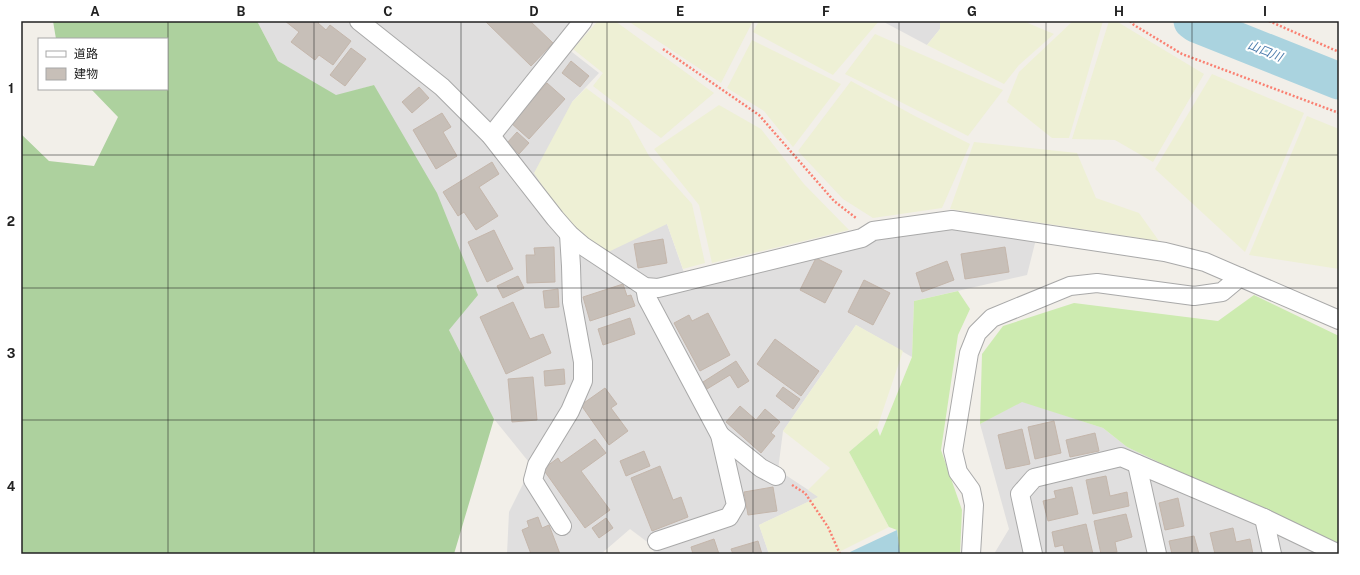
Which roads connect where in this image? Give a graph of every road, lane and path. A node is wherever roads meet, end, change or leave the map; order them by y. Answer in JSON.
{"nodes":[{"id":1,"x":360,"y":21,"type":"edge"},
{"id":2,"x":583,"y":21,"type":"edge"},
{"id":3,"x":1130,"y":21,"type":"edge"},
{"id":4,"x":1269,"y":21,"type":"edge"},
{"id":5,"x":663,"y":49,"type":"dead end"},
{"id":6,"x":1339,"y":52,"type":"edge"},
{"id":7,"x":1339,"y":113,"type":"edge"},
{"id":8,"x":491,"y":136,"type":"junction"},
{"id":9,"x":872,"y":231,"type":"junction"},
{"id":10,"x":568,"y":234,"type":"junction"},
{"id":11,"x":1240,"y":277,"type":"junction"},
{"id":12,"x":644,"y":287,"type":"junction"},
{"id":13,"x":1339,"y":320,"type":"edge"},
{"id":14,"x":720,"y":435,"type":"junction"},
{"id":15,"x":1137,"y":464,"type":"junction"},
{"id":16,"x":776,"y":476,"type":"joint"},
{"id":17,"x":1264,"y":518,"type":"junction"},
{"id":18,"x":562,"y":526,"type":"dead end"},
{"id":19,"x":657,"y":541,"type":"dead end"},
{"id":20,"x":840,"y":554,"type":"edge"},
{"id":21,"x":971,"y":554,"type":"edge"},
{"id":22,"x":1033,"y":554,"type":"edge"},
{"id":23,"x":1157,"y":554,"type":"edge"},
{"id":24,"x":1272,"y":554,"type":"edge"},
{"id":25,"x":1339,"y":554,"type":"edge"}],
"edges":[{"from":1,"to":8,"type":"street"},
{"from":2,"to":8,"type":"street"},
{"from":3,"to":7,"type":"path"},
{"from":4,"to":6,"type":"path"},
{"from":5,"to":9,"type":"path"},
{"from":8,"to":10,"type":"street"},
{"from":9,"to":11,"type":"street"},
{"from":9,"to":12,"type":"street"},
{"from":10,"to":12,"type":"street"},
{"from":10,"to":18,"type":"street"},
{"from":11,"to":13,"type":"street"},
{"from":11,"to":21,"type":"street"},
{"from":12,"to":14,"type":"street"},
{"from":14,"to":16,"type":"street"},
{"from":14,"to":19,"type":"street"},
{"from":15,"to":17,"type":"street"},
{"from":15,"to":22,"type":"street"},
{"from":15,"to":23,"type":"street"},
{"from":16,"to":20,"type":"path"},
{"from":17,"to":24,"type":"street"},
{"from":17,"to":25,"type":"street"}]}
